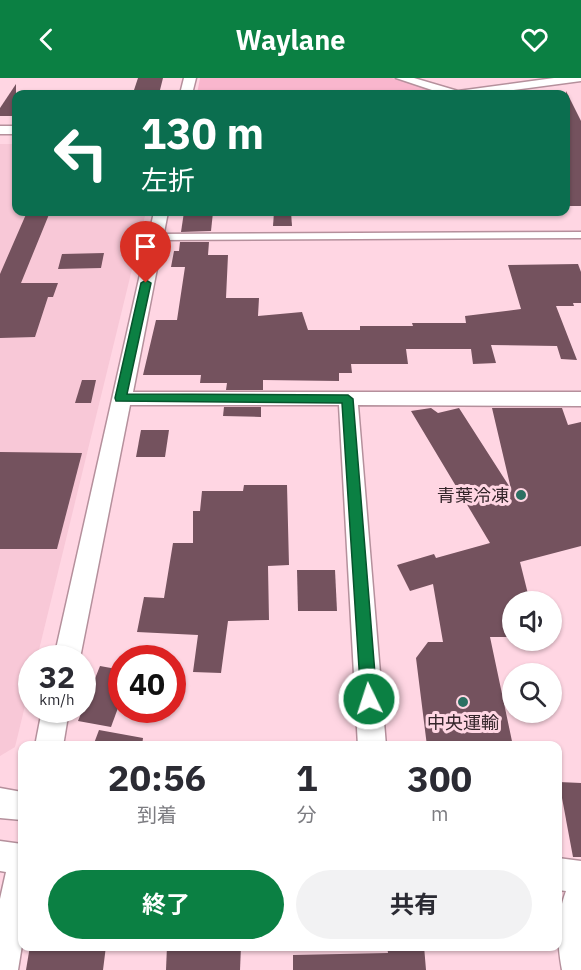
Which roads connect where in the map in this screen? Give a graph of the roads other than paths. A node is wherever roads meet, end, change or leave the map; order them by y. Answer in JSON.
{"nodes":[{"id":1,"x":402,"y":78,"type":"edge"},
{"id":2,"x":580,"y":86,"type":"edge"},
{"id":3,"x":442,"y":90,"type":"edge"},
{"id":4,"x":491,"y":90,"type":"edge"},
{"id":5,"x":556,"y":90,"type":"edge"},
{"id":6,"x":160,"y":216,"type":"edge"},
{"id":7,"x":581,"y":235,"type":"edge"},
{"id":8,"x":156,"y":237,"type":"junction"},
{"id":9,"x":121,"y":398,"type":"junction"},
{"id":10,"x":348,"y":399,"type":"junction"},
{"id":11,"x":581,"y":399,"type":"edge"},
{"id":12,"x":70,"y":645,"type":"edge"},
{"id":13,"x":53,"y":723,"type":"edge"},
{"id":14,"x":50,"y":741,"type":"edge"},
{"id":15,"x":372,"y":741,"type":"edge"},
{"id":16,"x":0,"y":802,"type":"edge"},
{"id":17,"x":18,"y":805,"type":"edge"},
{"id":18,"x":0,"y":856,"type":"edge"},
{"id":19,"x":18,"y":858,"type":"edge"},
{"id":20,"x":562,"y":875,"type":"edge"},
{"id":21,"x":581,"y":877,"type":"edge"},
{"id":22,"x":18,"y":888,"type":"edge"},
{"id":23,"x":581,"y":893,"type":"edge"},
{"id":24,"x":570,"y":927,"type":"edge"},
{"id":25,"x":1,"y":970,"type":"edge"},
{"id":26,"x":579,"y":970,"type":"edge"}],
"edges":[{"from":1,"to":3,"type":"street"},
{"from":2,"to":4,"type":"street"},
{"from":2,"to":5,"type":"street"},
{"from":6,"to":8,"type":"street"},
{"from":7,"to":8,"type":"street"},
{"from":8,"to":9,"type":"street"},
{"from":9,"to":10,"type":"street"},
{"from":9,"to":12,"type":"street"},
{"from":10,"to":11,"type":"street"},
{"from":10,"to":15,"type":"street"},
{"from":13,"to":14,"type":"street"},
{"from":16,"to":17,"type":"street"},
{"from":18,"to":19,"type":"street"},
{"from":20,"to":21,"type":"street"},
{"from":22,"to":25,"type":"street"},
{"from":23,"to":24,"type":"street"},
{"from":24,"to":26,"type":"street"}]}
